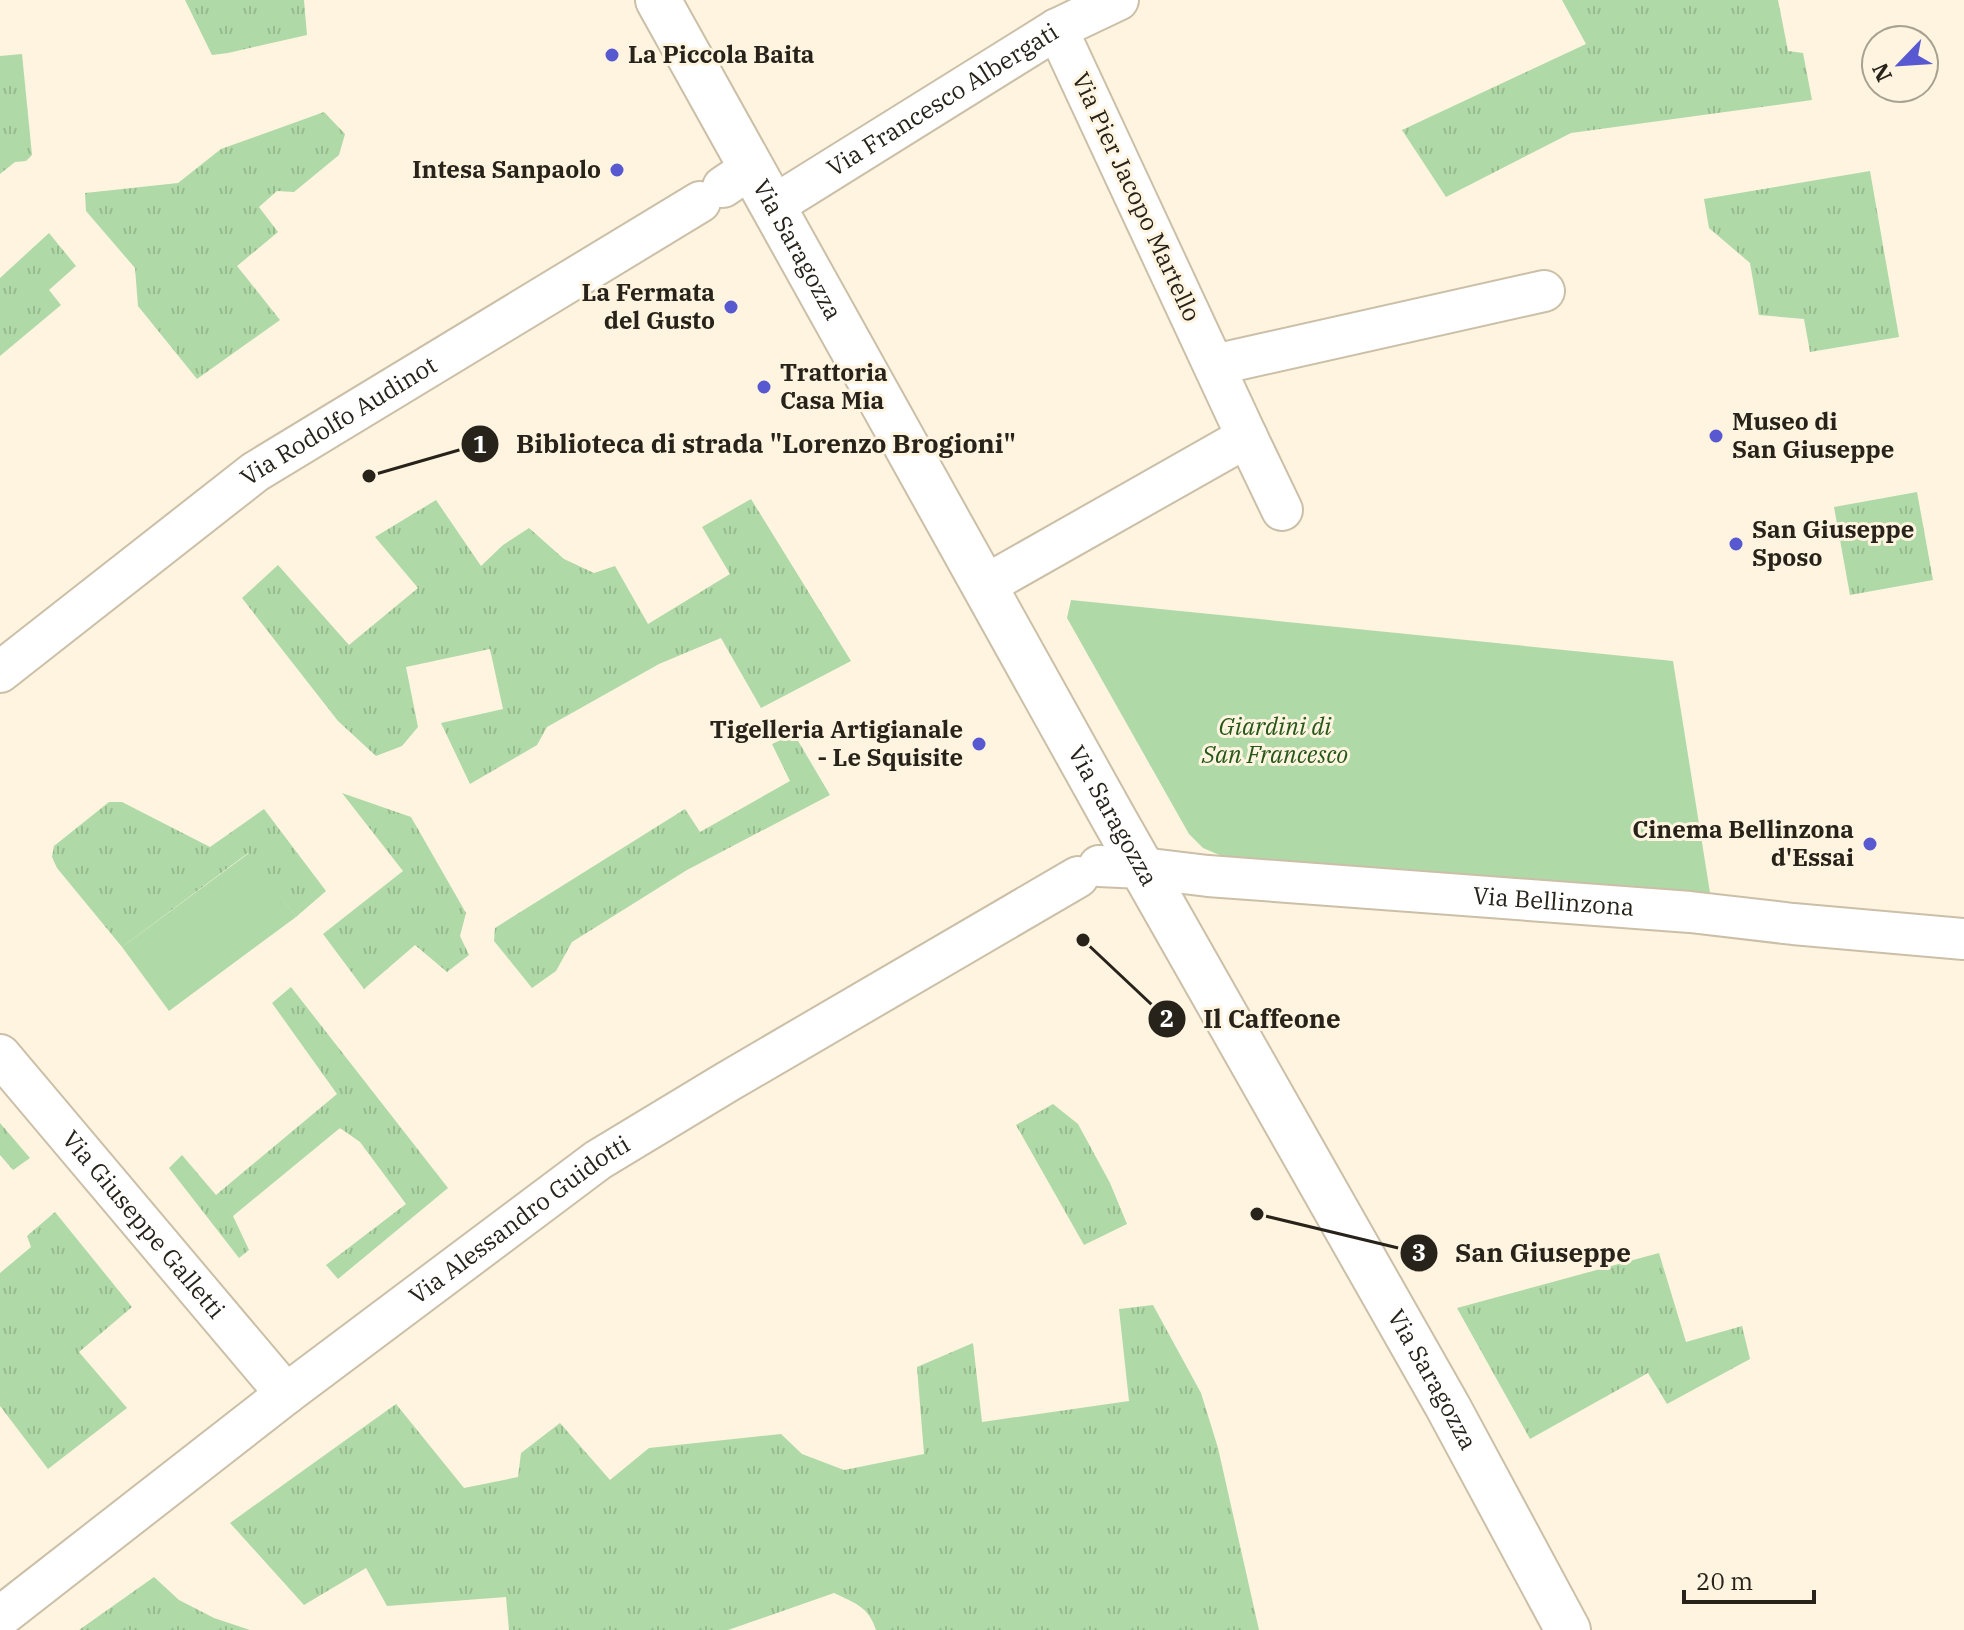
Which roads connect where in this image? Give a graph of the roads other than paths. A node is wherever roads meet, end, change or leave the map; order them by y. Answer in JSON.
{"nodes":[{"id":1,"x":658,"y":0,"type":"edge"},
{"id":2,"x":1118,"y":0,"type":"edge"},
{"id":3,"x":1057,"y":29,"type":"junction"},
{"id":4,"x":725,"y":186,"type":"junction"},
{"id":5,"x":773,"y":206,"type":"junction"},
{"id":6,"x":1544,"y":291,"type":"dead end"},
{"id":7,"x":1214,"y":365,"type":"junction"},
{"id":8,"x":1247,"y":437,"type":"junction"},
{"id":9,"x":1282,"y":510,"type":"dead end"},
{"id":10,"x":984,"y":586,"type":"junction"},
{"id":11,"x":0,"y":672,"type":"edge"},
{"id":12,"x":1142,"y":868,"type":"junction"},
{"id":13,"x":1964,"y":939,"type":"edge"},
{"id":14,"x":0,"y":1055,"type":"edge"},
{"id":15,"x":286,"y":1394,"type":"junction"},
{"id":16,"x":0,"y":1617,"type":"edge"},
{"id":17,"x":1568,"y":1630,"type":"edge"}],
"edges":[{"from":1,"to":4,"type":"main road","name":"Via Saragozza"},
{"from":2,"to":3,"type":"street","name":"Via Francesco Albergati"},
{"from":3,"to":5,"type":"street","name":"Via Francesco Albergati"},
{"from":3,"to":7,"type":"street","name":"Via Pier Jacopo Martello"},
{"from":4,"to":5,"type":"main road","name":"Via Saragozza"},
{"from":4,"to":11,"type":"street","name":"Via Rodolfo Audinot"},
{"from":5,"to":10,"type":"main road","name":"Via Saragozza"},
{"from":6,"to":7,"type":"street"},
{"from":7,"to":8,"type":"street","name":"Via Pier Jacopo Martello"},
{"from":8,"to":9,"type":"street","name":"Via Pier Jacopo Martello"},
{"from":8,"to":10,"type":"street"},
{"from":10,"to":12,"type":"main road","name":"Via Saragozza"},
{"from":12,"to":13,"type":"street","name":"Via Bellinzona"},
{"from":12,"to":15,"type":"street","name":"Via Alessandro Guidotti"},
{"from":12,"to":17,"type":"main road","name":"Via Saragozza"},
{"from":14,"to":15,"type":"street","name":"Via Giuseppe Galletti"},
{"from":15,"to":16,"type":"street","name":"Via Alessandro Guidotti"}]}
